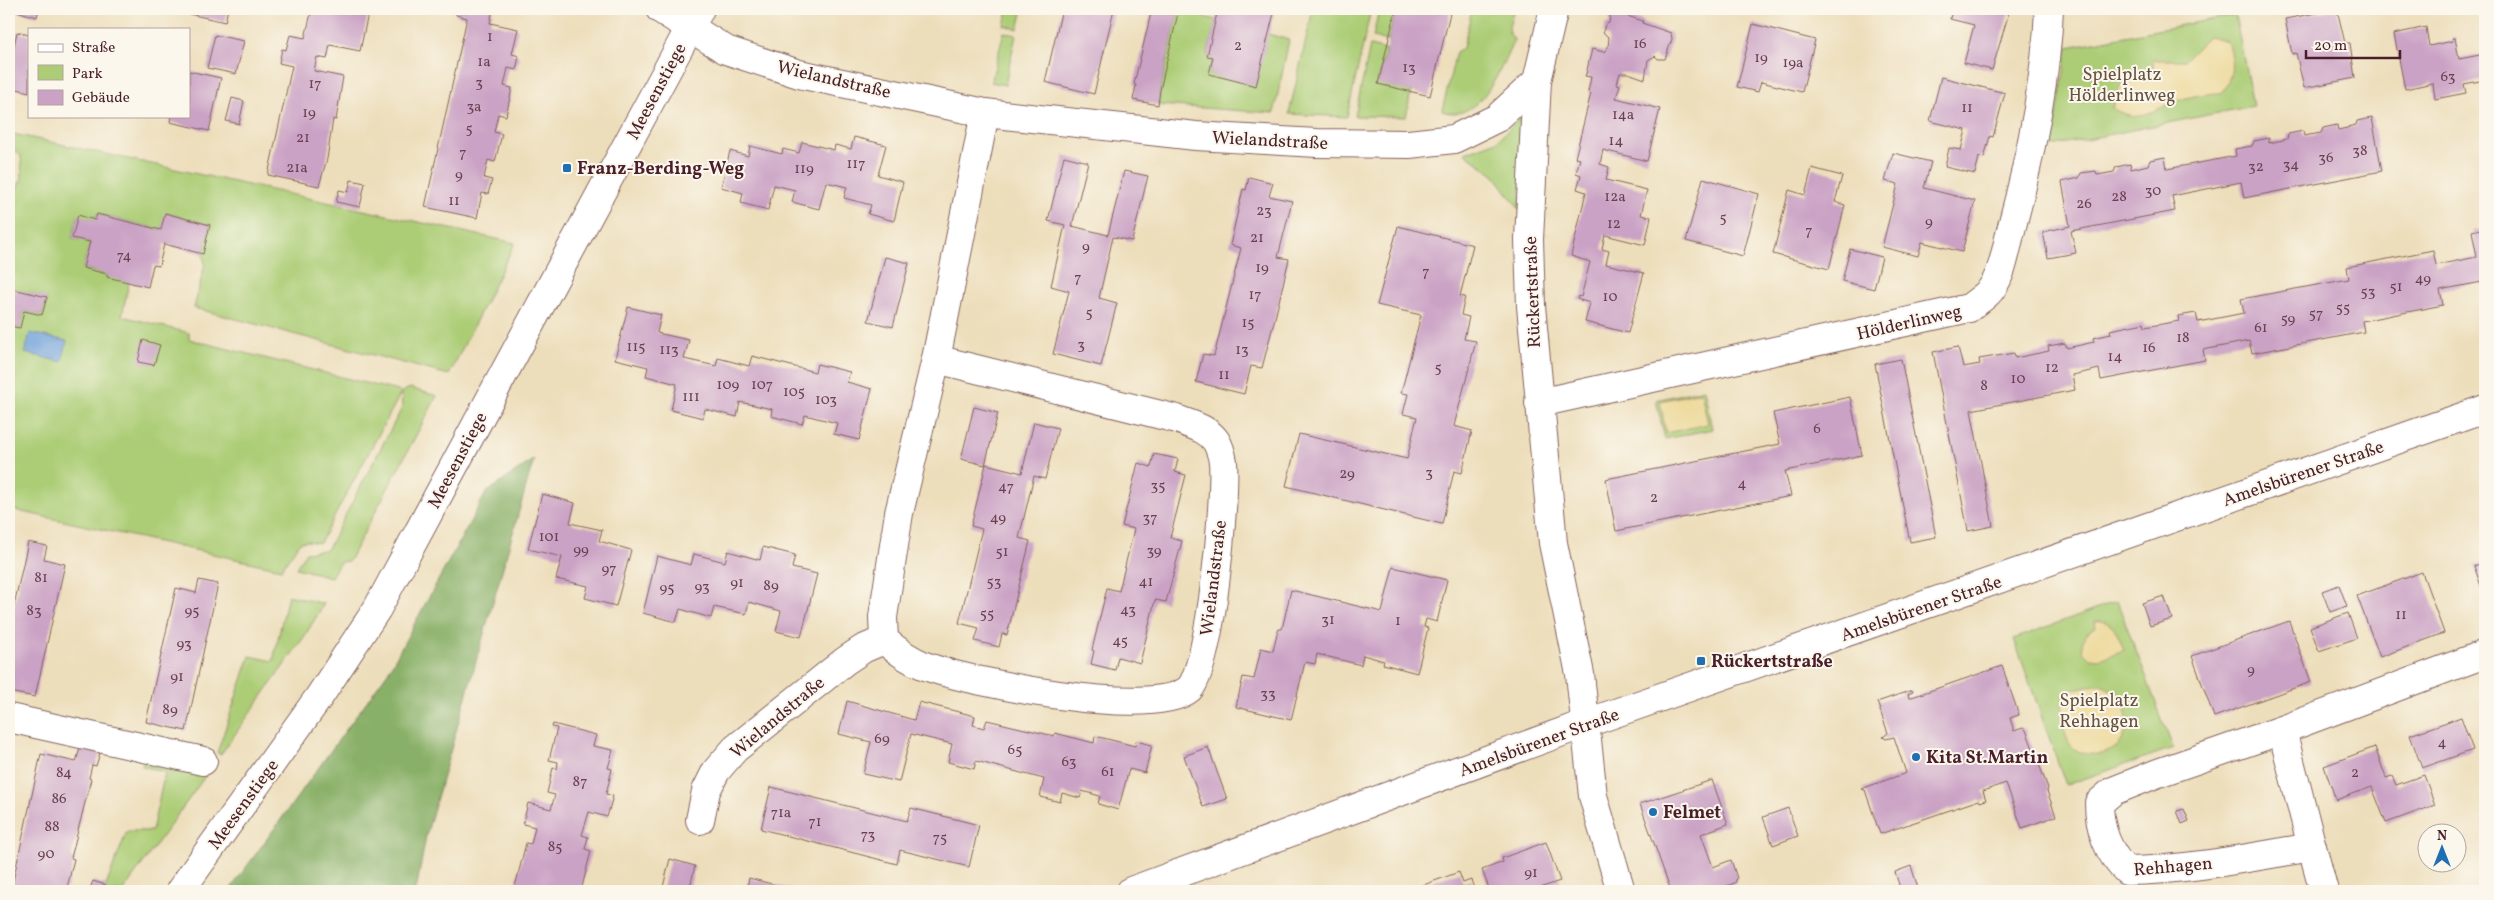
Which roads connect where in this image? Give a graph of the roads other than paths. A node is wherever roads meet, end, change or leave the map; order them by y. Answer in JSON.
{"nodes":[{"id":1,"x":660,"y":9,"type":"edge"},
{"id":2,"x":1554,"y":9,"type":"edge"},
{"id":3,"x":2049,"y":9,"type":"edge"},
{"id":4,"x":695,"y":18,"type":"edge"},
{"id":5,"x":1536,"y":81,"type":"junction"},
{"id":6,"x":985,"y":113,"type":"junction"},
{"id":7,"x":936,"y":359,"type":"junction"},
{"id":8,"x":1539,"y":403,"type":"junction"},
{"id":9,"x":2485,"y":409,"type":"edge"},
{"id":10,"x":884,"y":640,"type":"junction"},
{"id":11,"x":2485,"y":654,"type":"edge"},
{"id":12,"x":9,"y":718,"type":"edge"},
{"id":13,"x":1584,"y":724,"type":"junction"},
{"id":14,"x":2282,"y":730,"type":"junction"},
{"id":15,"x":203,"y":761,"type":"dead end"},
{"id":16,"x":700,"y":820,"type":"dead end"},
{"id":17,"x":2312,"y":847,"type":"junction"},
{"id":18,"x":180,"y":891,"type":"edge"},
{"id":19,"x":1132,"y":891,"type":"edge"},
{"id":20,"x":1621,"y":891,"type":"edge"},
{"id":21,"x":2324,"y":891,"type":"edge"}],
"edges":[{"from":1,"to":4,"type":"street"},
{"from":2,"to":5,"type":"street","name":"Rückertstraße"},
{"from":3,"to":8,"type":"street","name":"Hölderlinweg"},
{"from":4,"to":6,"type":"street","name":"Wielandstraße"},
{"from":4,"to":18,"type":"street","name":"Meesenstiege"},
{"from":5,"to":6,"type":"street","name":"Wielandstraße"},
{"from":5,"to":8,"type":"street","name":"Rückertstraße"},
{"from":6,"to":7,"type":"street"},
{"from":7,"to":10,"type":"street"},
{"from":7,"to":10,"type":"street","name":"Wielandstraße"},
{"from":8,"to":13,"type":"street","name":"Rückertstraße"},
{"from":9,"to":13,"type":"street","name":"Amelsbürener Straße"},
{"from":10,"to":16,"type":"street","name":"Wielandstraße"},
{"from":11,"to":14,"type":"street","name":"Rehhagen"},
{"from":12,"to":15,"type":"street"},
{"from":13,"to":19,"type":"street","name":"Amelsbürener Straße"},
{"from":13,"to":20,"type":"street","name":"Rückertstraße"},
{"from":14,"to":17,"type":"street"},
{"from":14,"to":17,"type":"street","name":"Rehhagen"},
{"from":17,"to":21,"type":"street"}]}
